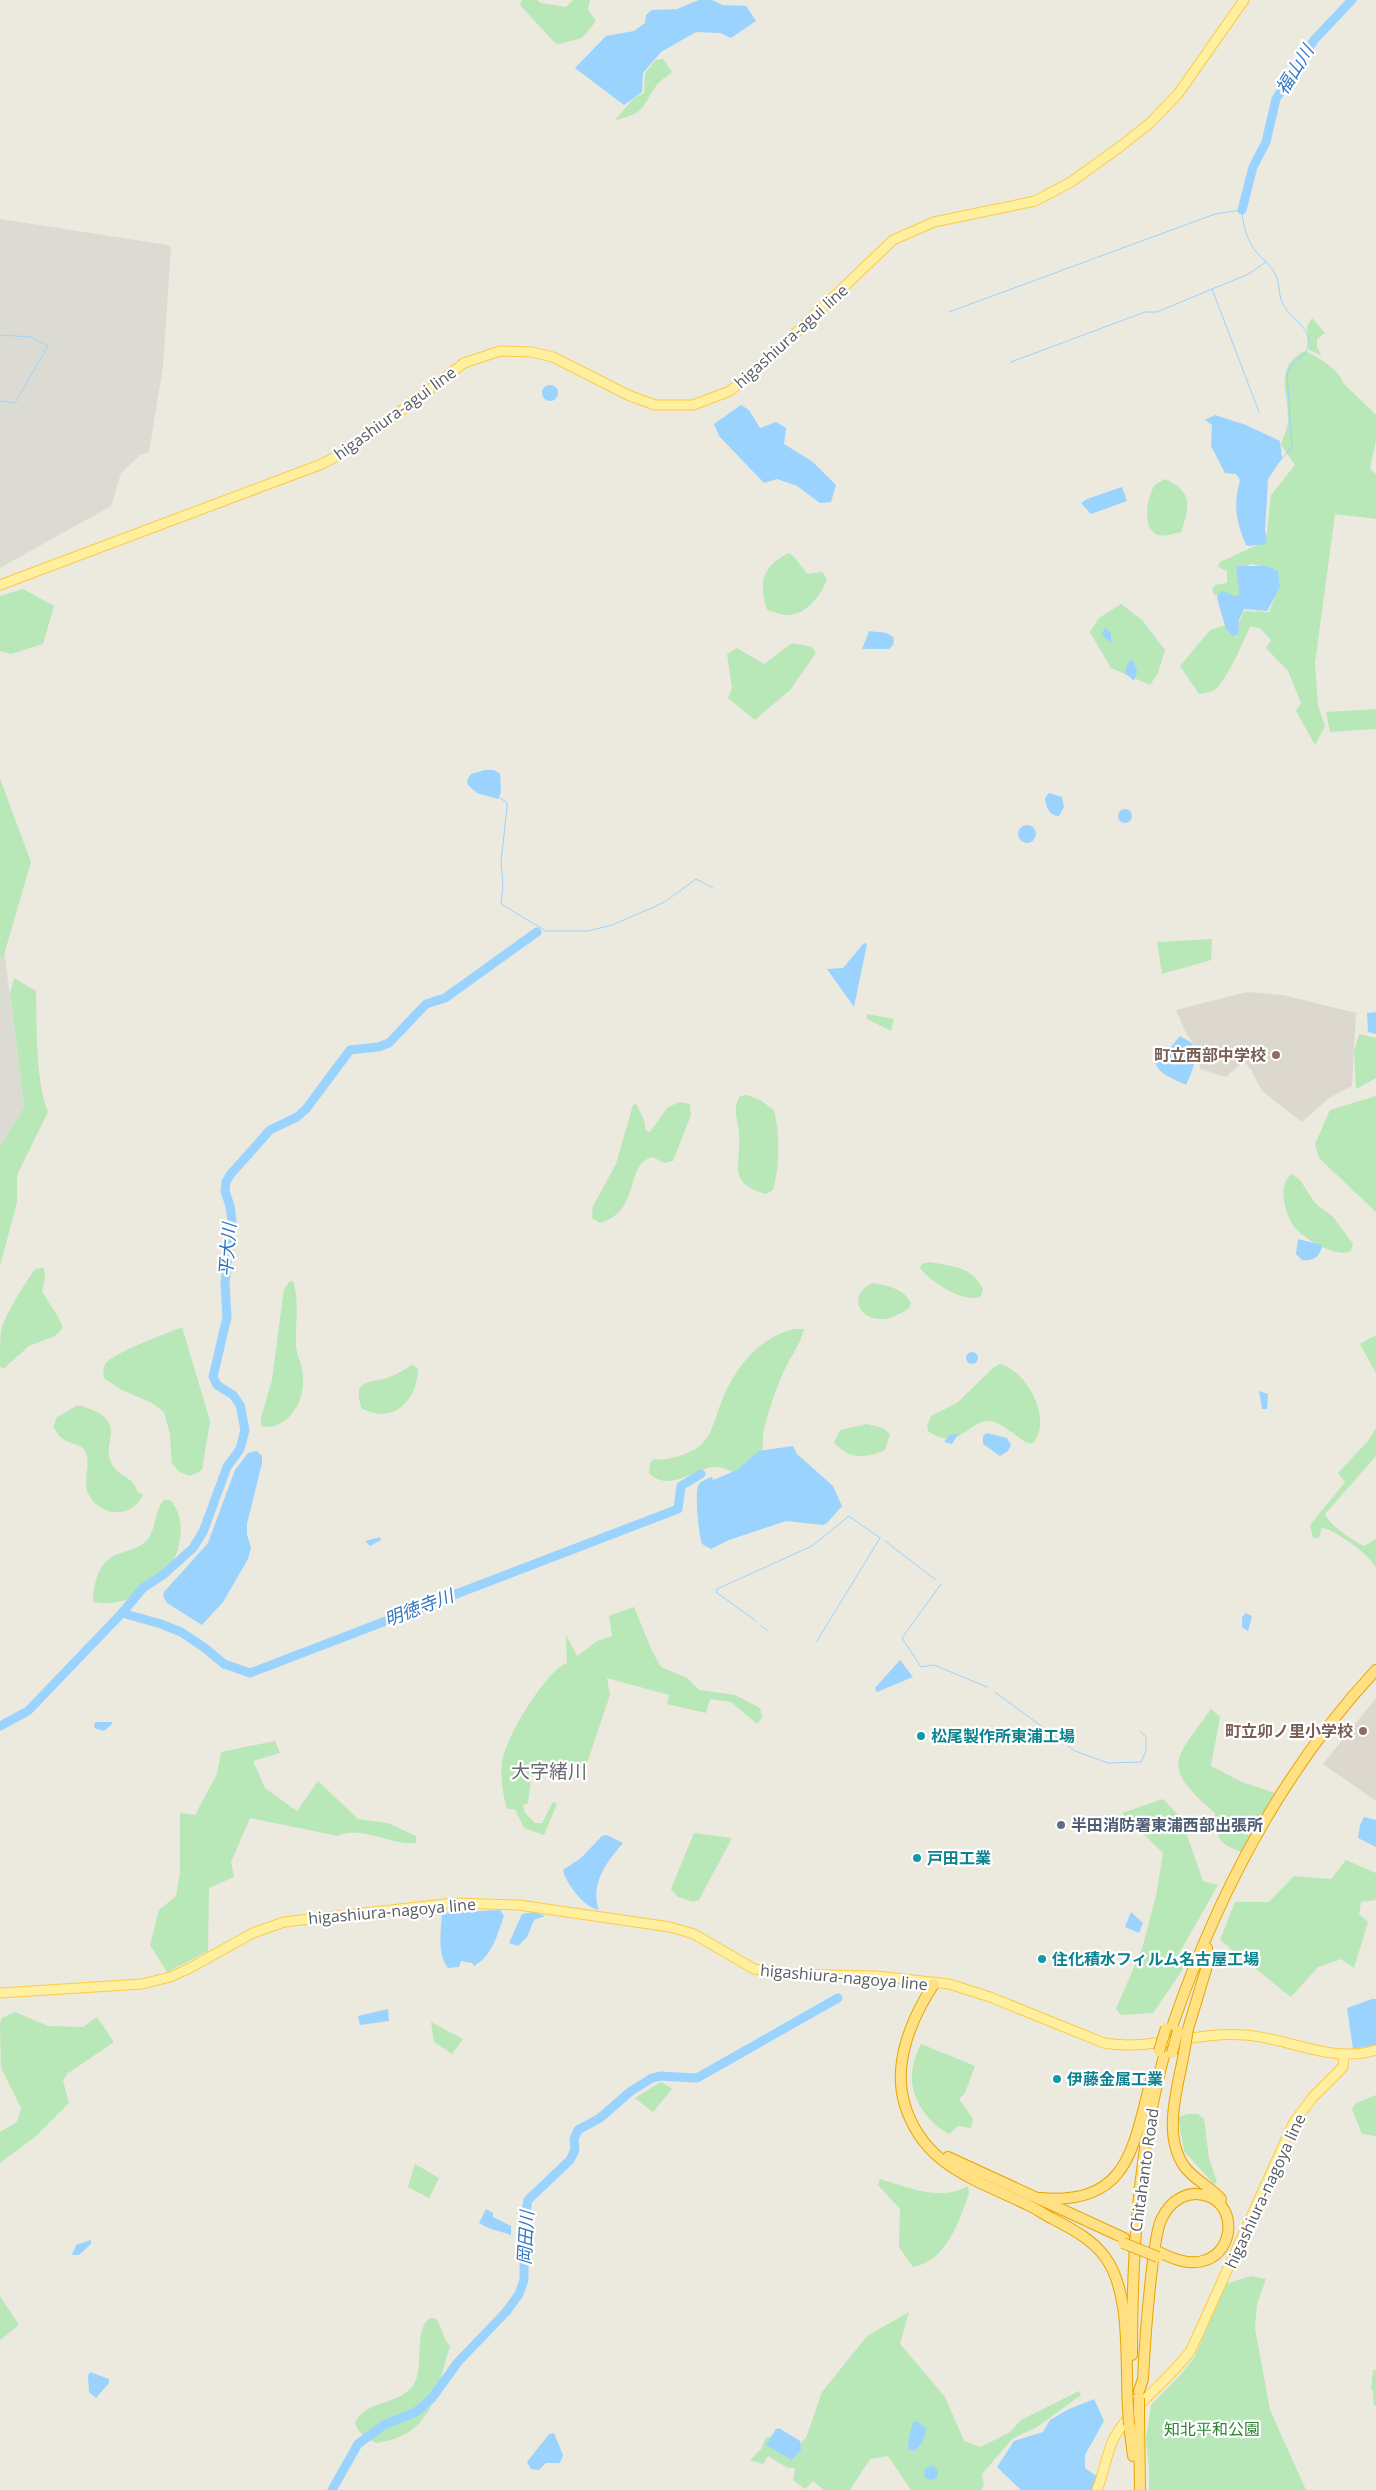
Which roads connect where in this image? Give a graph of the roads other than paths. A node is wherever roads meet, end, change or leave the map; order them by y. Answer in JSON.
{"nodes":[{"id":1,"x":1244,"y":0,"type":"edge"},
{"id":2,"x":0,"y":585,"type":"edge"},
{"id":3,"x":1376,"y":1670,"type":"edge"},
{"id":4,"x":1376,"y":1680,"type":"edge"},
{"id":5,"x":934,"y":1984,"type":"junction"},
{"id":6,"x":0,"y":1992,"type":"edge"},
{"id":7,"x":1176,"y":2029,"type":"junction"},
{"id":8,"x":1376,"y":2050,"type":"edge"},
{"id":9,"x":1165,"y":2052,"type":"junction"},
{"id":10,"x":1344,"y":2056,"type":"junction"},
{"id":11,"x":1032,"y":2202,"type":"junction"},
{"id":12,"x":1158,"y":2255,"type":"junction"},
{"id":13,"x":1135,"y":2401,"type":"junction"},
{"id":14,"x":1134,"y":2421,"type":"junction"},
{"id":15,"x":1097,"y":2490,"type":"edge"},
{"id":16,"x":1134,"y":2490,"type":"edge"},
{"id":17,"x":1140,"y":2490,"type":"edge"}],
"edges":[{"from":1,"to":2,"type":"main road","name":"higashiura-agui line"},
{"from":3,"to":7,"type":"highway","name":"Chitahanto Road"},
{"from":4,"to":7,"type":"highway"},
{"from":5,"to":6,"type":"main road","name":"higashiura-nagoya line"},
{"from":5,"to":10,"type":"main road","name":"higashiura-nagoya line"},
{"from":5,"to":11,"type":"highway"},
{"from":7,"to":9,"type":"highway","name":"Chitahanto Road","bridge":true},
{"from":7,"to":12,"type":"highway","bridge":true},
{"from":8,"to":10,"type":"main road"},
{"from":9,"to":11,"type":"highway"},
{"from":9,"to":13,"type":"highway","name":"Chitahanto Road"},
{"from":9,"to":13,"type":"highway","name":"Chitahanto Road"},
{"from":10,"to":15,"type":"main road","name":"higashiura-nagoya line"},
{"from":11,"to":12,"type":"highway","bridge":true},
{"from":11,"to":13,"type":"highway"},
{"from":12,"to":13,"type":"highway"},
{"from":13,"to":14,"type":"highway","name":"Chitahanto Road"},
{"from":14,"to":16,"type":"highway","name":"Chitahanto Road"},
{"from":14,"to":17,"type":"highway","name":"Chitahanto Road"}]}
